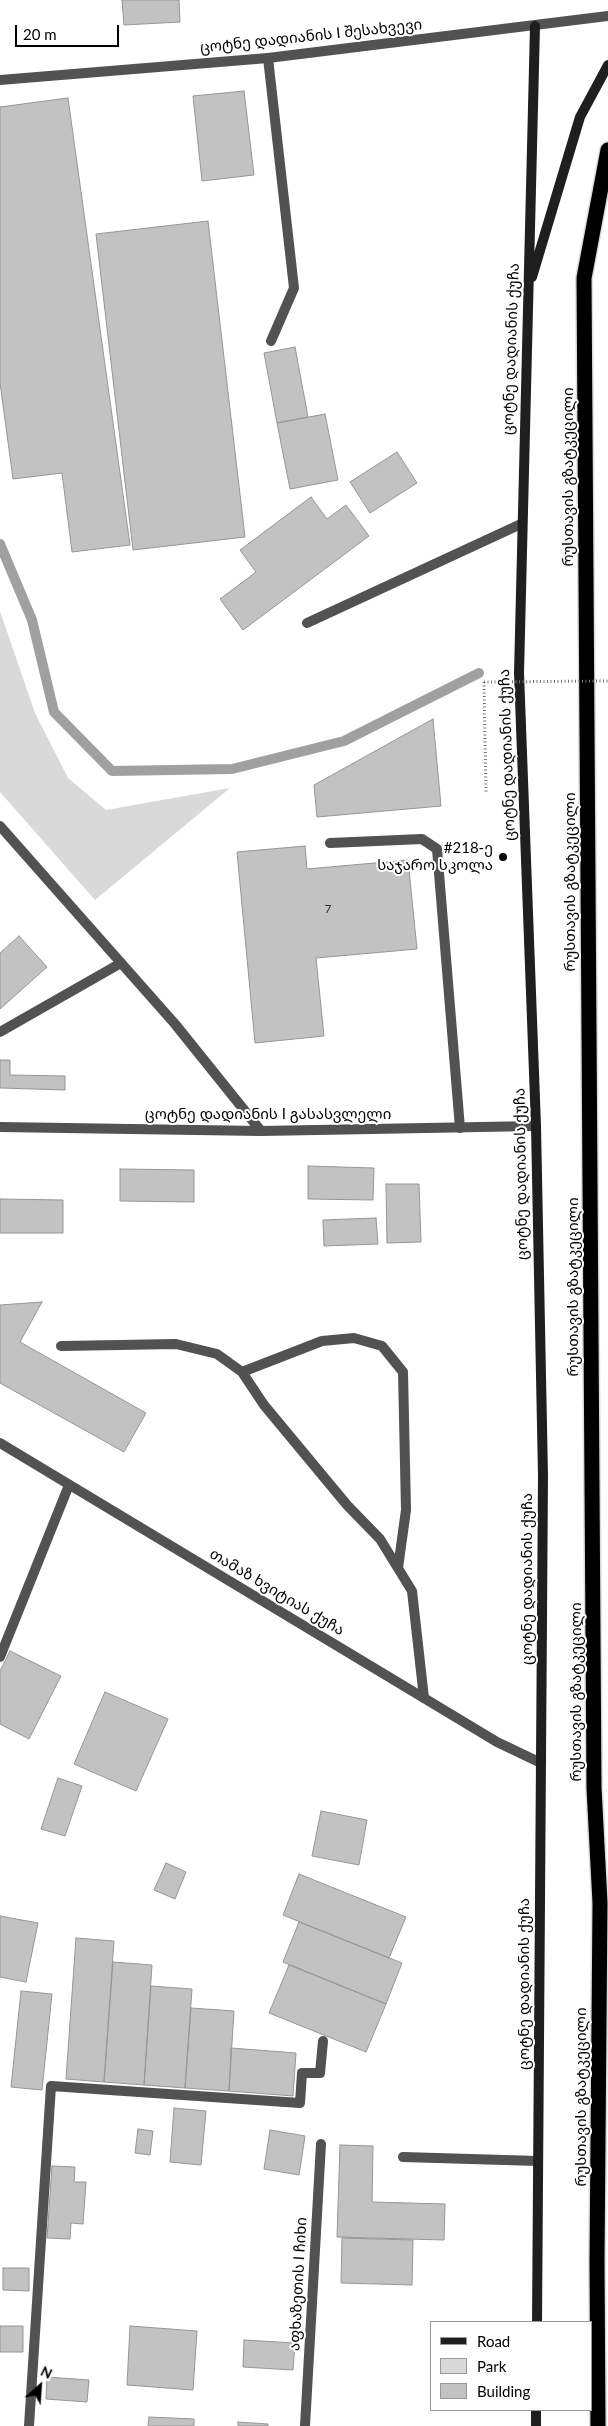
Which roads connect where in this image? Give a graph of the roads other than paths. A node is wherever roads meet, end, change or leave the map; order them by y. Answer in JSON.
{"nodes":[{"id":1,"x":608,"y":16,"type":"edge"},
{"id":2,"x":535,"y":26,"type":"junction"},
{"id":3,"x":268,"y":58,"type":"junction"},
{"id":4,"x":608,"y":65,"type":"edge"},
{"id":5,"x":0,"y":80,"type":"edge"},
{"id":6,"x":608,"y":150,"type":"edge"},
{"id":7,"x":528,"y":290,"type":"junction"},
{"id":8,"x":271,"y":341,"type":"dead end"},
{"id":9,"x":521,"y":524,"type":"junction"},
{"id":10,"x":307,"y":623,"type":"dead end"},
{"id":11,"x":0,"y":826,"type":"edge"},
{"id":12,"x":330,"y":843,"type":"dead end"},
{"id":13,"x":121,"y":963,"type":"junction"},
{"id":14,"x":0,"y":1032,"type":"edge"},
{"id":15,"x":536,"y":1126,"type":"junction"},
{"id":16,"x":0,"y":1127,"type":"edge"},
{"id":17,"x":460,"y":1128,"type":"junction"},
{"id":18,"x":261,"y":1131,"type":"junction"},
{"id":19,"x":61,"y":1346,"type":"dead end"},
{"id":20,"x":242,"y":1372,"type":"junction"},
{"id":21,"x":0,"y":1443,"type":"edge"},
{"id":22,"x":69,"y":1485,"type":"junction"},
{"id":23,"x":398,"y":1568,"type":"junction"},
{"id":24,"x":0,"y":1657,"type":"edge"},
{"id":25,"x":424,"y":1698,"type":"junction"},
{"id":26,"x":541,"y":1763,"type":"junction"},
{"id":27,"x":323,"y":2041,"type":"dead end"},
{"id":28,"x":321,"y":2144,"type":"dead end"},
{"id":29,"x":403,"y":2156,"type":"dead end"},
{"id":30,"x":538,"y":2161,"type":"junction"},
{"id":31,"x":537,"y":2321,"type":"edge"},
{"id":32,"x":536,"y":2411,"type":"edge"},
{"id":33,"x":29,"y":2426,"type":"edge"},
{"id":34,"x":305,"y":2426,"type":"edge"},
{"id":35,"x":536,"y":2426,"type":"edge"},
{"id":36,"x":598,"y":2426,"type":"edge"}],
"edges":[{"from":1,"to":2,"type":"street","name":"ცოტნე დადიანის I შესახვევი"},
{"from":2,"to":3,"type":"street","name":"ცოტნე დადიანის I შესახვევი"},
{"from":2,"to":7,"type":"street","name":"ცოტნე დადიანის ქუჩა"},
{"from":3,"to":5,"type":"street","name":"ცოტნე დადიანის I შესახვევი"},
{"from":3,"to":8,"type":"street"},
{"from":4,"to":7,"type":"street"},
{"from":6,"to":36,"type":"highway","name":"რუსთავის გზატკეცილი"},
{"from":7,"to":9,"type":"street","name":"ცოტნე დადიანის ქუჩა"},
{"from":9,"to":10,"type":"street"},
{"from":9,"to":15,"type":"street","name":"ცოტნე დადიანის ქუჩა"},
{"from":11,"to":13,"type":"street"},
{"from":12,"to":17,"type":"street"},
{"from":13,"to":14,"type":"street"},
{"from":13,"to":18,"type":"street"},
{"from":15,"to":17,"type":"street","name":"ცოტნე დადიანის I გასასვლელი"},
{"from":15,"to":26,"type":"street","name":"ცოტნე დადიანის ქუჩა"},
{"from":16,"to":18,"type":"street","name":"ცოტნე დადიანის I გასასვლელი"},
{"from":17,"to":18,"type":"street","name":"ცოტნე დადიანის I გასასვლელი"},
{"from":19,"to":20,"type":"street"},
{"from":20,"to":23,"type":"street"},
{"from":20,"to":23,"type":"street"},
{"from":21,"to":22,"type":"street","name":"თამაზ ხვიტიას ქუჩა"},
{"from":22,"to":24,"type":"street"},
{"from":22,"to":25,"type":"street","name":"თამაზ ხვიტიას ქუჩა"},
{"from":23,"to":25,"type":"street"},
{"from":25,"to":26,"type":"street","name":"თამაზ ხვიტიას ქუჩა"},
{"from":26,"to":30,"type":"street","name":"ცოტნე დადიანის ქუჩა"},
{"from":27,"to":33,"type":"street"},
{"from":28,"to":34,"type":"street","name":"აფხაზეთის I ჩიხი"},
{"from":29,"to":30,"type":"street"},
{"from":30,"to":31,"type":"street","name":"ცოტნე დადიანის ქუჩა"},
{"from":32,"to":35,"type":"street"}]}
